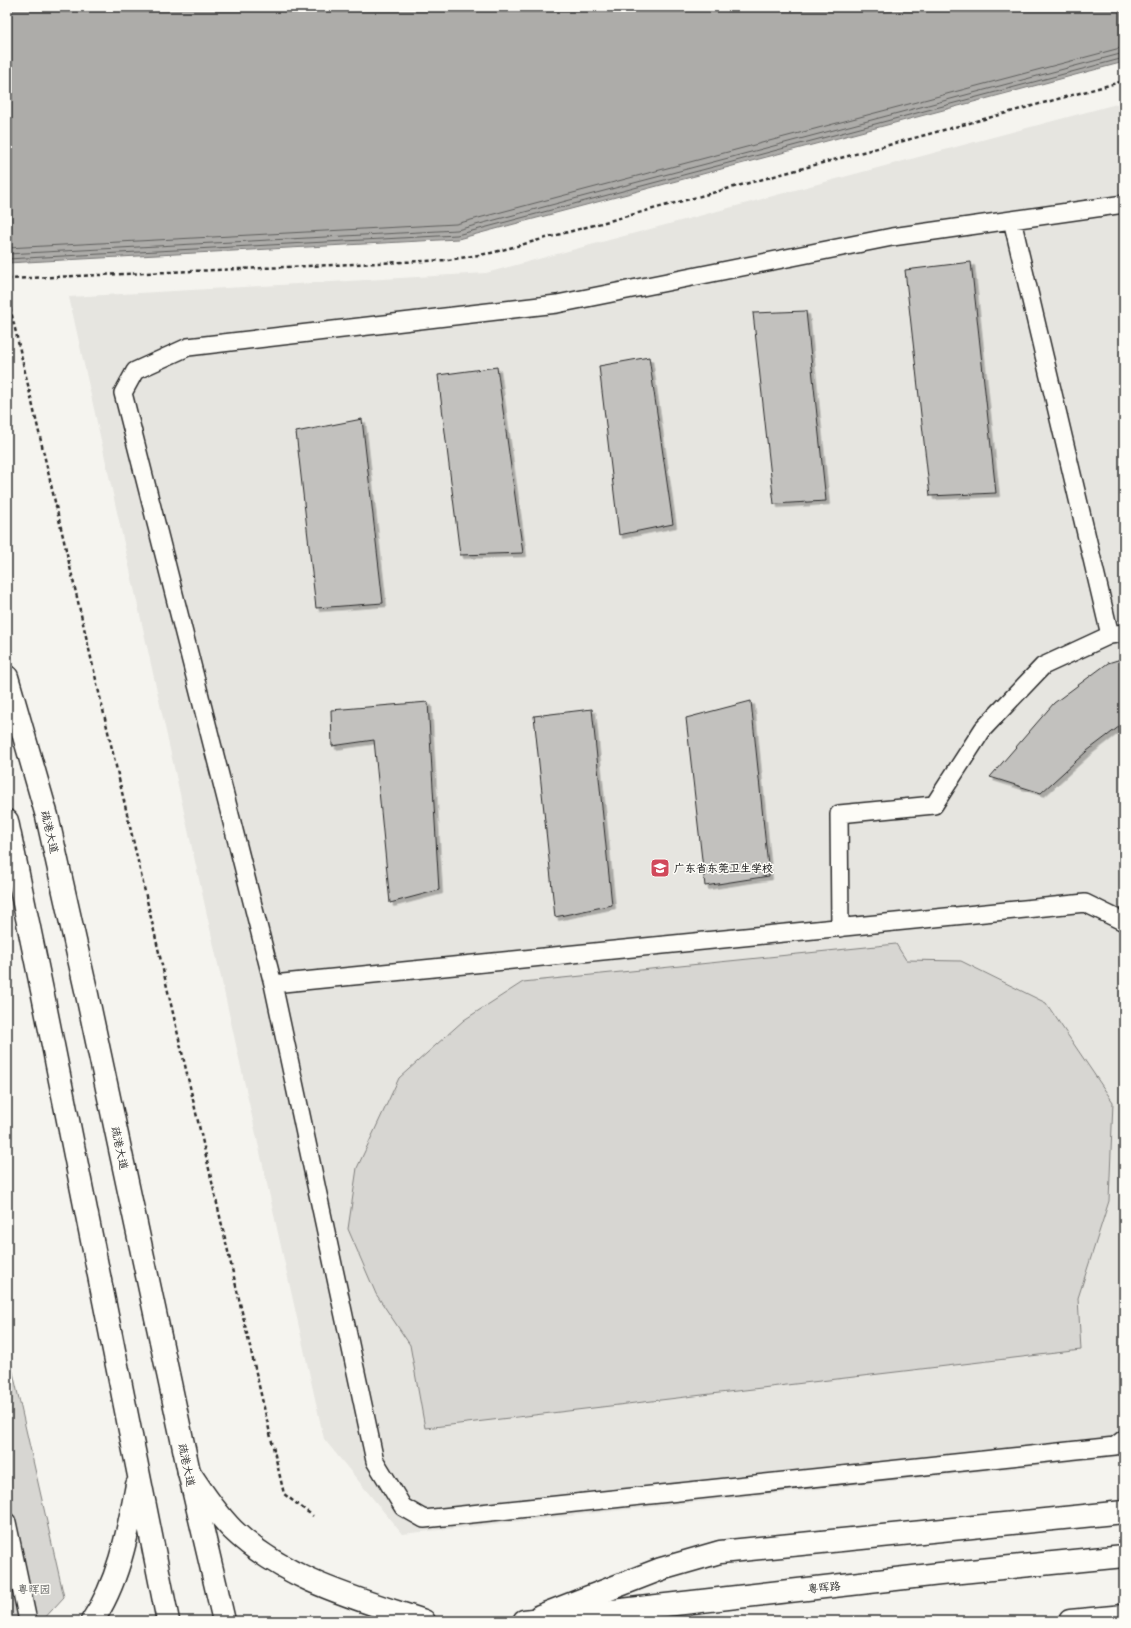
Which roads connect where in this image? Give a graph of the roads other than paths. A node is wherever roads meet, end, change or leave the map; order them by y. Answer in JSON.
{"nodes":[{"id":1,"x":1124,"y":204,"type":"edge"},
{"id":2,"x":1012,"y":220,"type":"junction"},
{"id":3,"x":1117,"y":634,"type":"edge"},
{"id":4,"x":7,"y":677,"type":"edge"},
{"id":5,"x":7,"y":821,"type":"edge"},
{"id":6,"x":1124,"y":922,"type":"edge"},
{"id":7,"x":840,"y":928,"type":"junction"},
{"id":8,"x":273,"y":984,"type":"junction"},
{"id":9,"x":1124,"y":1439,"type":"edge"},
{"id":10,"x":189,"y":1472,"type":"junction"},
{"id":11,"x":139,"y":1476,"type":"junction"},
{"id":12,"x":1124,"y":1512,"type":"edge"},
{"id":13,"x":7,"y":1522,"type":"edge"},
{"id":14,"x":1124,"y":1556,"type":"edge"},
{"id":15,"x":1124,"y":1616,"type":"edge"},
{"id":16,"x":28,"y":1621,"type":"edge"},
{"id":17,"x":92,"y":1621,"type":"edge"},
{"id":18,"x":168,"y":1621,"type":"edge"},
{"id":19,"x":224,"y":1621,"type":"edge"},
{"id":20,"x":424,"y":1621,"type":"edge"},
{"id":21,"x":527,"y":1621,"type":"edge"},
{"id":22,"x":1070,"y":1621,"type":"edge"}],
"edges":[{"from":1,"to":2,"type":"lane"},
{"from":2,"to":3,"type":"lane"},
{"from":2,"to":8,"type":"lane"},
{"from":3,"to":7,"type":"lane"},
{"from":4,"to":10,"type":"main road","name":"疏港大道"},
{"from":5,"to":11,"type":"main road"},
{"from":6,"to":7,"type":"lane"},
{"from":7,"to":8,"type":"lane"},
{"from":8,"to":9,"type":"lane"},
{"from":10,"to":19,"type":"main road","name":"疏港大道"},
{"from":10,"to":20,"type":"main road"},
{"from":11,"to":17,"type":"main road"},
{"from":11,"to":18,"type":"main road"},
{"from":12,"to":21,"type":"main road"},
{"from":13,"to":16,"type":"lane"},
{"from":14,"to":21,"type":"main road","name":"粤晖路"},
{"from":15,"to":22,"type":"main road"}]}
